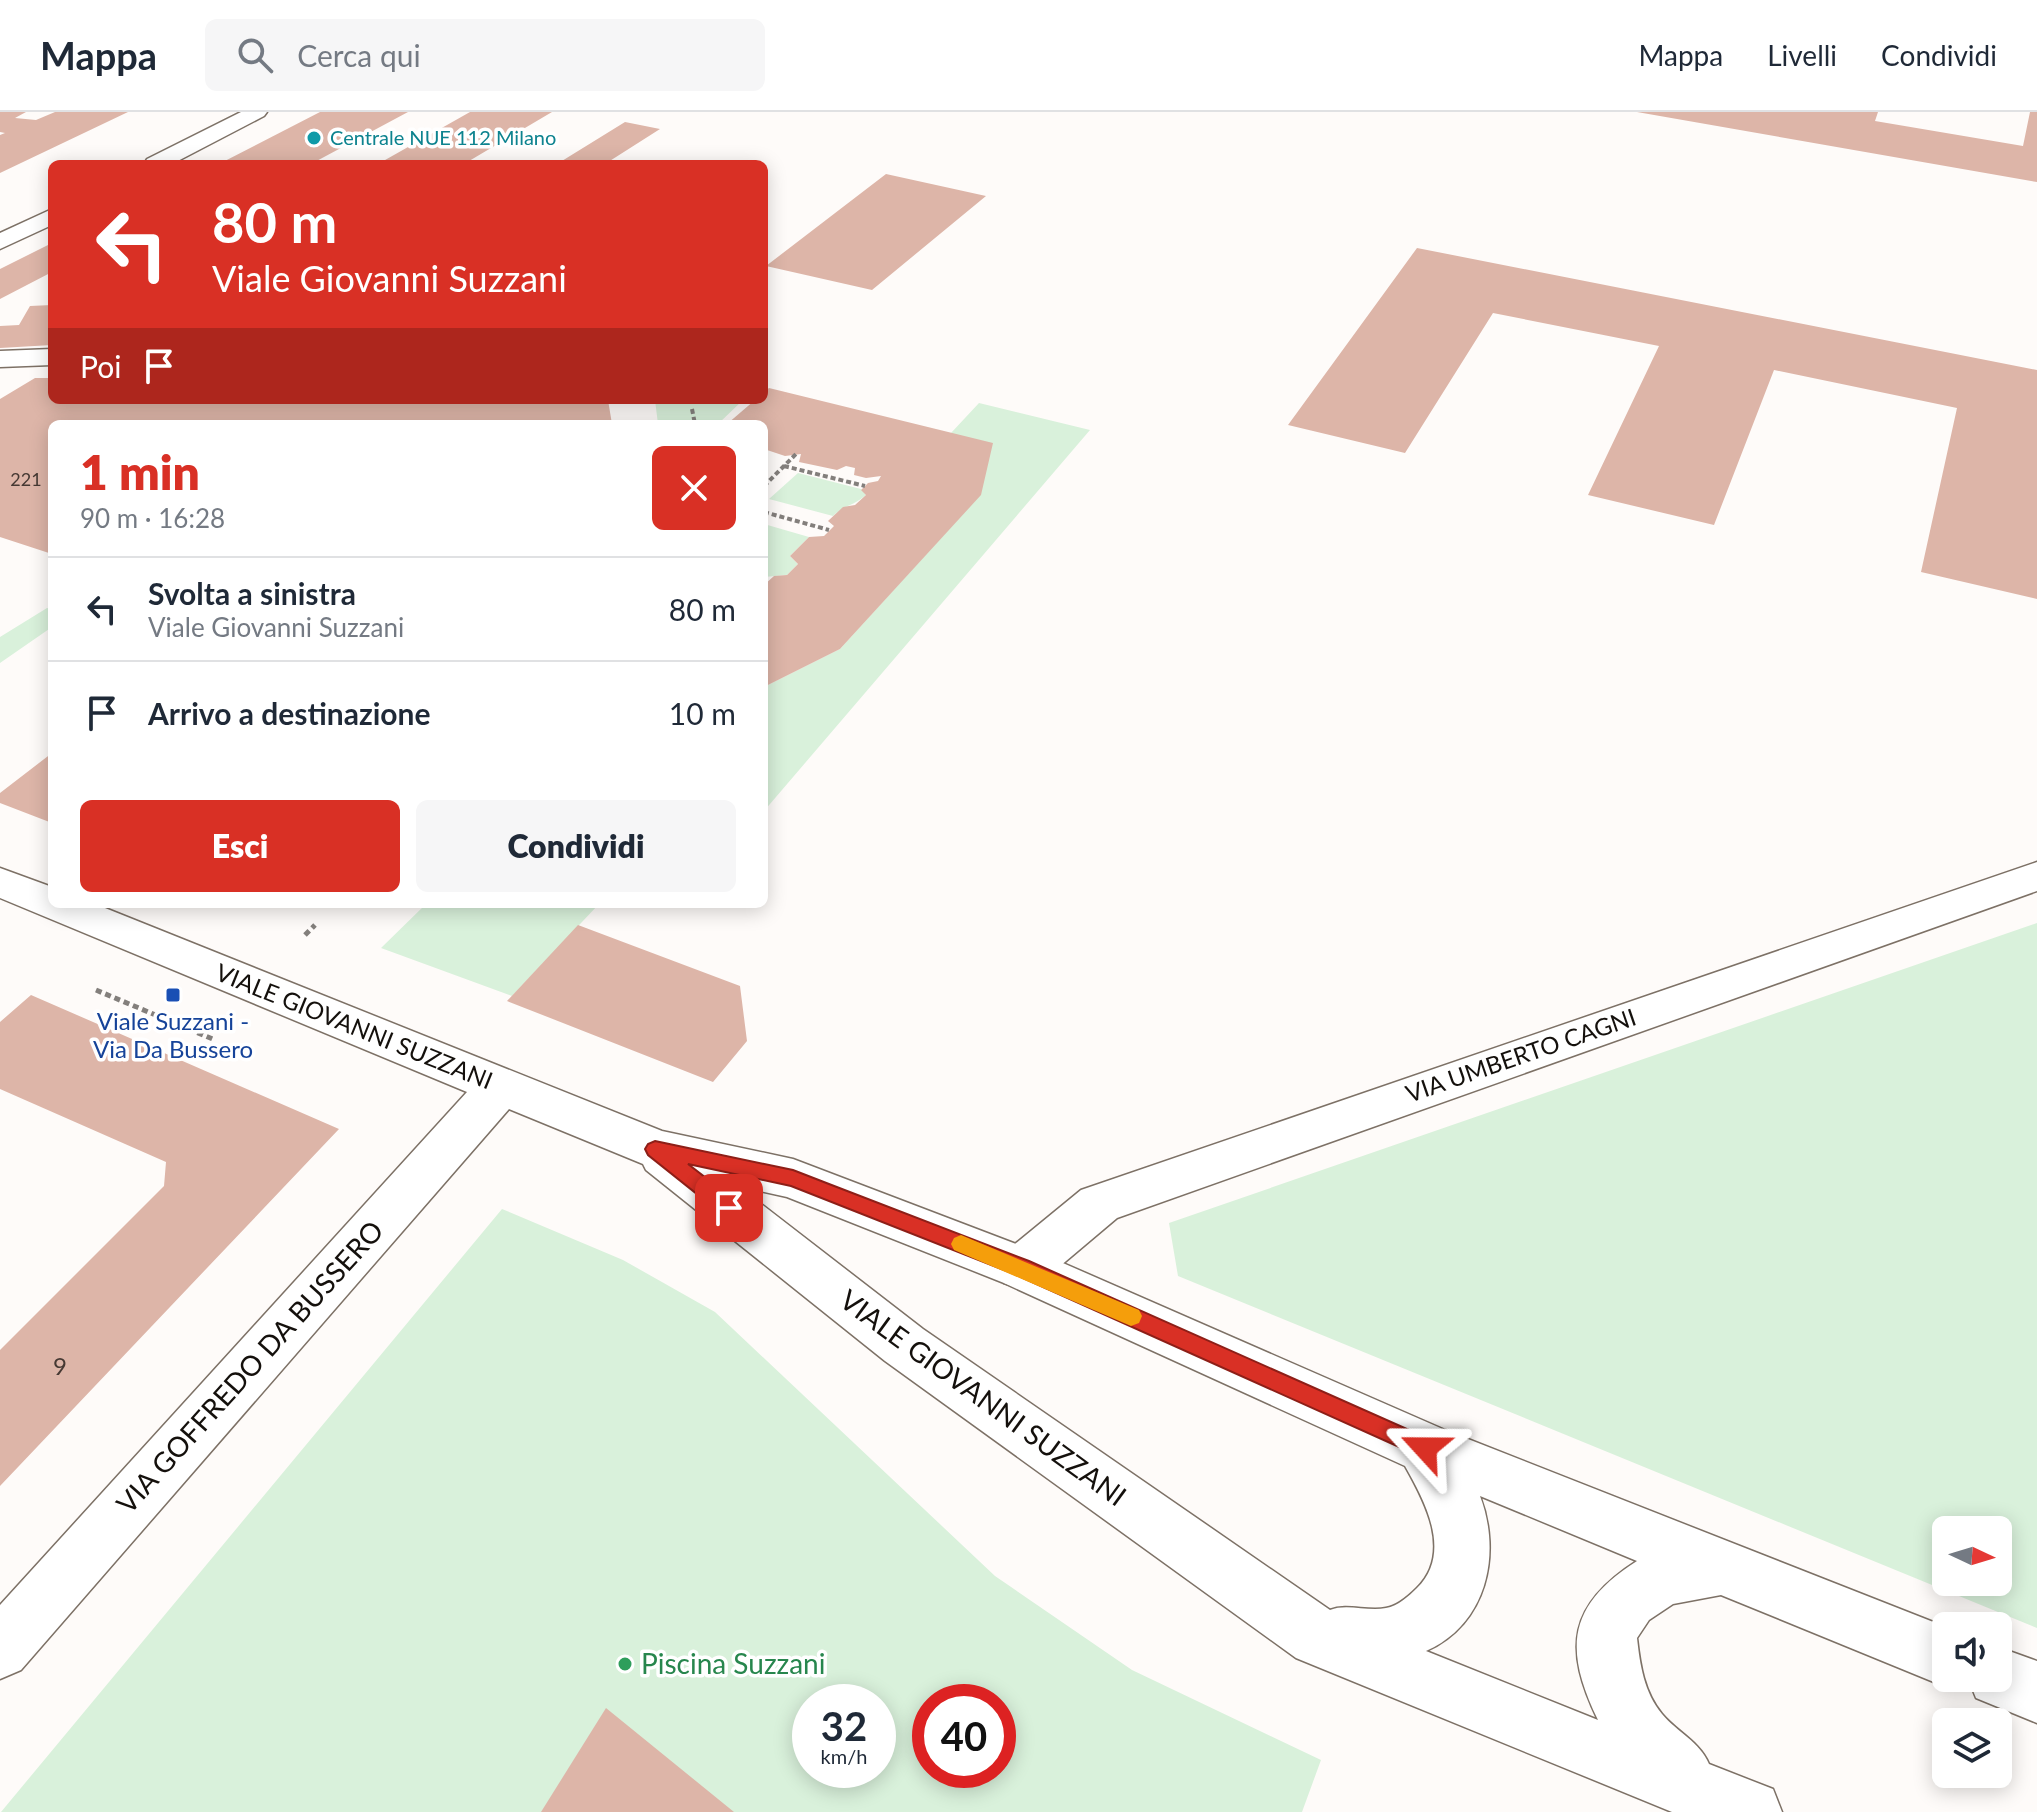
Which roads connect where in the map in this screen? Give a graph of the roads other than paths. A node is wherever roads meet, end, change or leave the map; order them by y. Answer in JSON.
{"nodes":[{"id":1,"x":257,"y":112,"type":"edge"},
{"id":2,"x":163,"y":160,"type":"edge"},
{"id":3,"x":48,"y":218,"type":"edge"},
{"id":4,"x":0,"y":242,"type":"edge"},
{"id":5,"x":48,"y":357,"type":"edge"},
{"id":6,"x":0,"y":359,"type":"edge"},
{"id":7,"x":2037,"y":876,"type":"edge"},
{"id":8,"x":0,"y":882,"type":"edge"},
{"id":9,"x":48,"y":902,"type":"edge"},
{"id":10,"x":63,"y":908,"type":"edge"},
{"id":11,"x":501,"y":1086,"type":"junction"},
{"id":12,"x":655,"y":1149,"type":"junction"},
{"id":13,"x":1022,"y":1268,"type":"junction"},
{"id":14,"x":1425,"y":1448,"type":"junction"},
{"id":15,"x":1718,"y":1568,"type":"junction"},
{"id":16,"x":1317,"y":1637,"type":"junction"},
{"id":17,"x":0,"y":1649,"type":"edge"},
{"id":18,"x":1932,"y":1652,"type":"edge"},
{"id":19,"x":2012,"y":1682,"type":"edge"},
{"id":20,"x":2037,"y":1692,"type":"edge"},
{"id":21,"x":1725,"y":1801,"type":"edge"}],
"edges":[{"from":1,"to":2,"type":"lane"},
{"from":3,"to":4,"type":"lane"},
{"from":5,"to":6,"type":"lane"},
{"from":7,"to":13,"type":"street","name":"VIA UMBERTO CAGNI"},
{"from":8,"to":9,"type":"street","name":"VIALE GIOVANNI SUZZANI"},
{"from":10,"to":11,"type":"street","name":"VIALE GIOVANNI SUZZANI"},
{"from":11,"to":12,"type":"street","name":"VIALE GIOVANNI SUZZANI"},
{"from":11,"to":17,"type":"street","name":"VIA GOFFREDO DA BUSSERO"},
{"from":12,"to":13,"type":"street","name":"VIALE GIOVANNI SUZZANI"},
{"from":12,"to":16,"type":"street","name":"VIALE GIOVANNI SUZZANI"},
{"from":13,"to":14,"type":"street","name":"VIALE GIOVANNI SUZZANI"},
{"from":14,"to":15,"type":"street","name":"VIALE GIOVANNI SUZZANI"},
{"from":14,"to":16,"type":"street"},
{"from":15,"to":18,"type":"street","name":"VIALE GIOVANNI SUZZANI"},
{"from":15,"to":21,"type":"street","name":"VIALE GIOVANNI SUZZANI"},
{"from":16,"to":21,"type":"street","name":"VIALE GIOVANNI SUZZANI"},
{"from":19,"to":20,"type":"street"}]}
